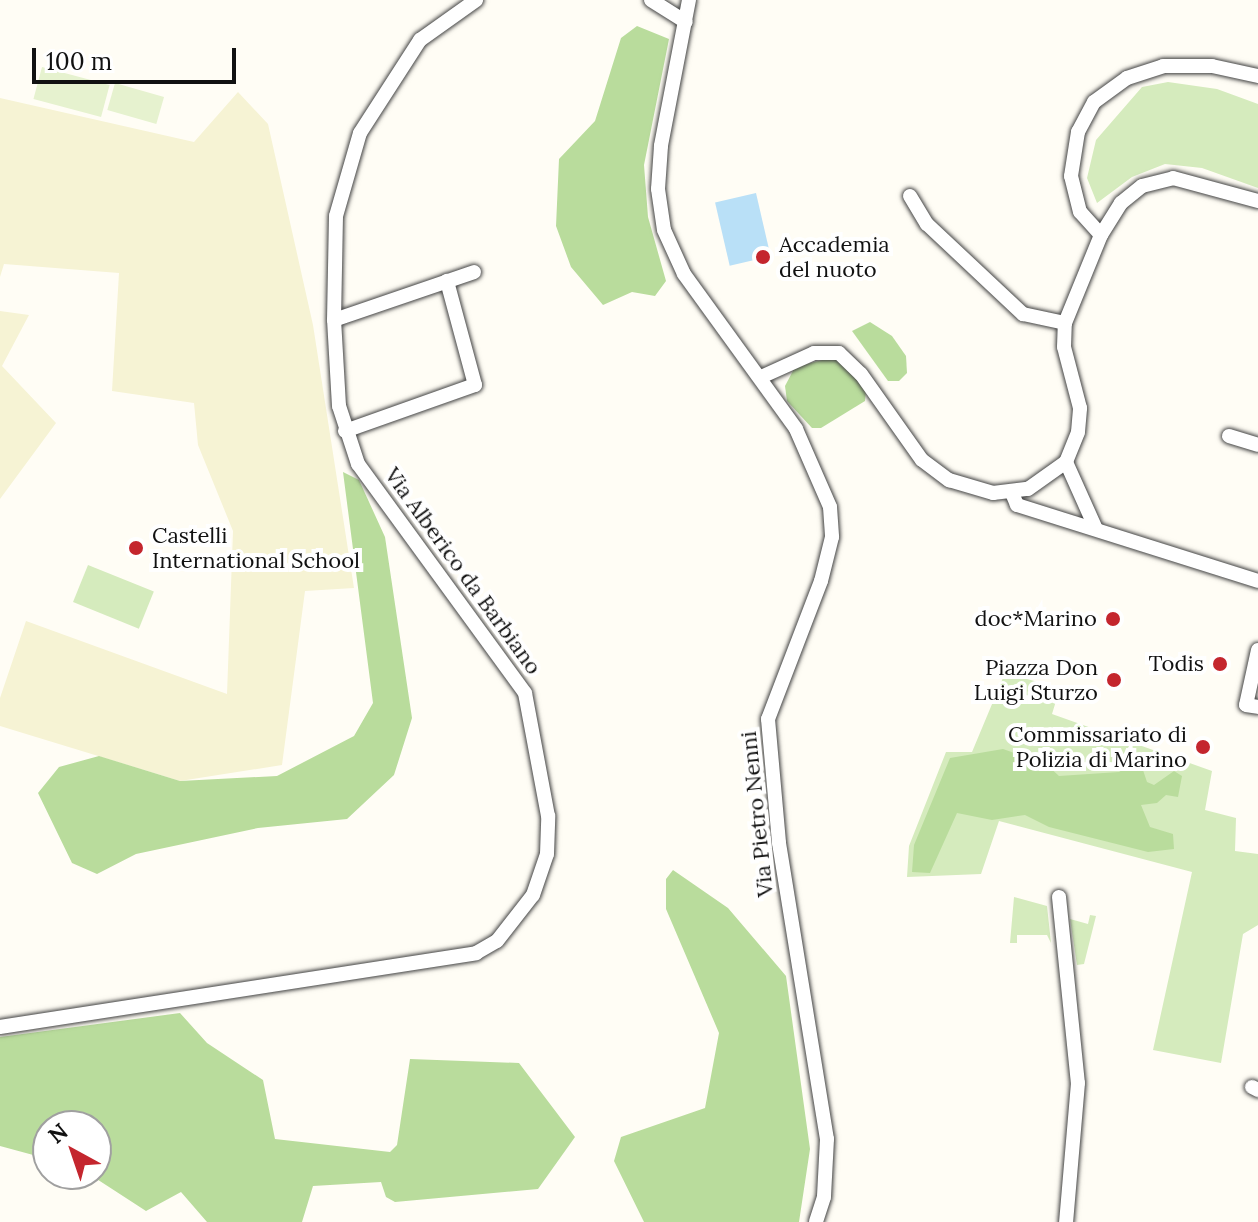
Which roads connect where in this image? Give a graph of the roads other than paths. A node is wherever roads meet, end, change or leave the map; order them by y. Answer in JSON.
{"nodes":[{"id":1,"x":476,"y":0,"type":"edge"},
{"id":2,"x":651,"y":0,"type":"edge"},
{"id":3,"x":689,"y":0,"type":"edge"},
{"id":4,"x":686,"y":22,"type":"junction"},
{"id":5,"x":1258,"y":76,"type":"edge"},
{"id":6,"x":910,"y":196,"type":"dead end"},
{"id":7,"x":1258,"y":201,"type":"edge"},
{"id":8,"x":1101,"y":235,"type":"junction"},
{"id":9,"x":474,"y":272,"type":"dead end"},
{"id":10,"x":447,"y":281,"type":"junction"},
{"id":11,"x":334,"y":320,"type":"junction"},
{"id":12,"x":1065,"y":323,"type":"junction"},
{"id":13,"x":761,"y":377,"type":"junction"},
{"id":14,"x":345,"y":431,"type":"junction"},
{"id":15,"x":1229,"y":436,"type":"dead end"},
{"id":16,"x":1258,"y":445,"type":"edge"},
{"id":17,"x":1066,"y":462,"type":"junction"},
{"id":18,"x":1012,"y":493,"type":"junction"},
{"id":19,"x":1079,"y":498,"type":"junction"},
{"id":20,"x":1065,"y":519,"type":"junction"},
{"id":21,"x":1096,"y":529,"type":"junction"},
{"id":22,"x":1258,"y":581,"type":"edge"},
{"id":23,"x":1258,"y":650,"type":"edge"},
{"id":24,"x":1252,"y":706,"type":"edge"},
{"id":25,"x":1059,"y":897,"type":"dead end"},
{"id":26,"x":0,"y":1027,"type":"edge"},
{"id":27,"x":816,"y":1222,"type":"edge"},
{"id":28,"x":1066,"y":1222,"type":"edge"}],
"edges":[{"from":1,"to":11,"type":"street","name":"Via Alberico da Barbiano"},
{"from":2,"to":4,"type":"street"},
{"from":3,"to":4,"type":"street","name":"Via Pietro Nenni"},
{"from":4,"to":13,"type":"street","name":"Via Pietro Nenni"},
{"from":5,"to":8,"type":"street"},
{"from":6,"to":12,"type":"street"},
{"from":7,"to":8,"type":"street"},
{"from":8,"to":12,"type":"street"},
{"from":9,"to":10,"type":"street"},
{"from":10,"to":11,"type":"street"},
{"from":10,"to":14,"type":"street"},
{"from":11,"to":14,"type":"street","name":"Via Alberico da Barbiano"},
{"from":12,"to":17,"type":"street"},
{"from":13,"to":18,"type":"street"},
{"from":13,"to":27,"type":"street","name":"Via Pietro Nenni"},
{"from":14,"to":26,"type":"street","name":"Via Alberico da Barbiano"},
{"from":15,"to":16,"type":"street"},
{"from":17,"to":18,"type":"street"},
{"from":17,"to":19,"type":"street"},
{"from":18,"to":20,"type":"street"},
{"from":19,"to":20,"type":"street"},
{"from":19,"to":21,"type":"street"},
{"from":20,"to":21,"type":"street"},
{"from":21,"to":22,"type":"street"},
{"from":23,"to":24,"type":"street"},
{"from":25,"to":28,"type":"street"}]}
